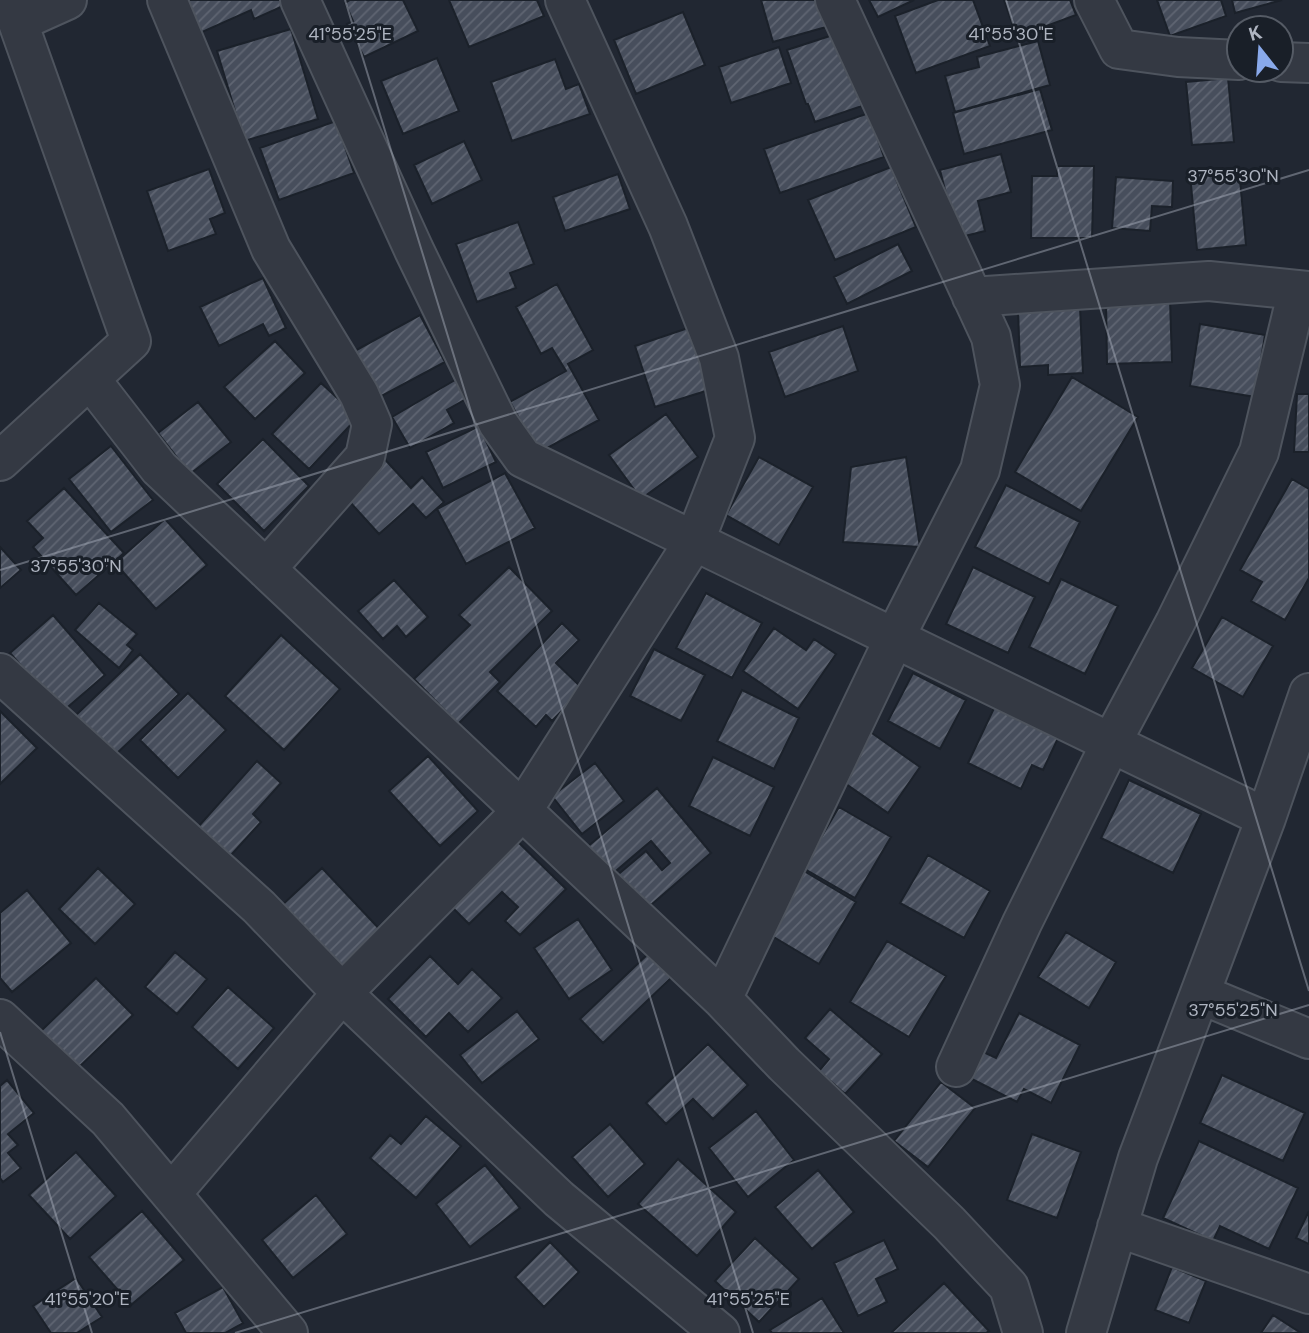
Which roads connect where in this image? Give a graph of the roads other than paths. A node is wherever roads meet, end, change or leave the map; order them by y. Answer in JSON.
{"nodes":[{"id":1,"x":67,"y":0,"type":"edge"},
{"id":2,"x":167,"y":0,"type":"edge"},
{"id":3,"x":300,"y":0,"type":"edge"},
{"id":4,"x":565,"y":0,"type":"edge"},
{"id":5,"x":835,"y":0,"type":"edge"},
{"id":6,"x":1094,"y":0,"type":"edge"},
{"id":7,"x":14,"y":11,"type":"edge"},
{"id":8,"x":1225,"y":59,"type":"edge"},
{"id":9,"x":1304,"y":290,"type":"edge"},
{"id":10,"x":972,"y":297,"type":"junction"},
{"id":11,"x":90,"y":379,"type":"junction"},
{"id":12,"x":0,"y":461,"type":"edge"},
{"id":13,"x":695,"y":540,"type":"junction"},
{"id":14,"x":266,"y":569,"type":"junction"},
{"id":15,"x":895,"y":637,"type":"junction"},
{"id":16,"x":0,"y":673,"type":"edge"},
{"id":17,"x":1309,"y":693,"type":"edge"},
{"id":18,"x":1302,"y":734,"type":"edge"},
{"id":19,"x":1111,"y":743,"type":"junction"},
{"id":20,"x":522,"y":811,"type":"junction"},
{"id":21,"x":1266,"y":818,"type":"junction"},
{"id":22,"x":341,"y":993,"type":"junction"},
{"id":23,"x":1200,"y":993,"type":"junction"},
{"id":24,"x":722,"y":999,"type":"junction"},
{"id":25,"x":0,"y":1019,"type":"edge"},
{"id":26,"x":1309,"y":1039,"type":"edge"},
{"id":27,"x":956,"y":1068,"type":"dead end"},
{"id":28,"x":171,"y":1194,"type":"junction"},
{"id":29,"x":1117,"y":1227,"type":"junction"},
{"id":30,"x":1309,"y":1294,"type":"edge"},
{"id":31,"x":288,"y":1333,"type":"edge"},
{"id":32,"x":720,"y":1333,"type":"edge"},
{"id":33,"x":1023,"y":1333,"type":"edge"},
{"id":34,"x":1086,"y":1333,"type":"edge"}],
"edges":[{"from":1,"to":7,"type":"street"},
{"from":2,"to":14,"type":"street"},
{"from":3,"to":13,"type":"street"},
{"from":4,"to":13,"type":"street"},
{"from":5,"to":10,"type":"street"},
{"from":6,"to":8,"type":"street"},
{"from":7,"to":11,"type":"street"},
{"from":9,"to":10,"type":"street"},
{"from":9,"to":19,"type":"street"},
{"from":10,"to":15,"type":"street"},
{"from":11,"to":12,"type":"street"},
{"from":11,"to":14,"type":"street"},
{"from":13,"to":15,"type":"street"},
{"from":13,"to":20,"type":"street"},
{"from":14,"to":20,"type":"street"},
{"from":15,"to":19,"type":"street"},
{"from":15,"to":24,"type":"street"},
{"from":16,"to":22,"type":"street"},
{"from":17,"to":18,"type":"street"},
{"from":18,"to":21,"type":"street"},
{"from":19,"to":21,"type":"street"},
{"from":19,"to":27,"type":"street"},
{"from":20,"to":22,"type":"street"},
{"from":20,"to":24,"type":"street"},
{"from":21,"to":23,"type":"street"},
{"from":22,"to":28,"type":"street"},
{"from":22,"to":32,"type":"street"},
{"from":23,"to":26,"type":"street"},
{"from":23,"to":29,"type":"street"},
{"from":24,"to":33,"type":"street"},
{"from":25,"to":28,"type":"street"},
{"from":28,"to":31,"type":"street"},
{"from":29,"to":30,"type":"street"},
{"from":29,"to":34,"type":"street"}]}
